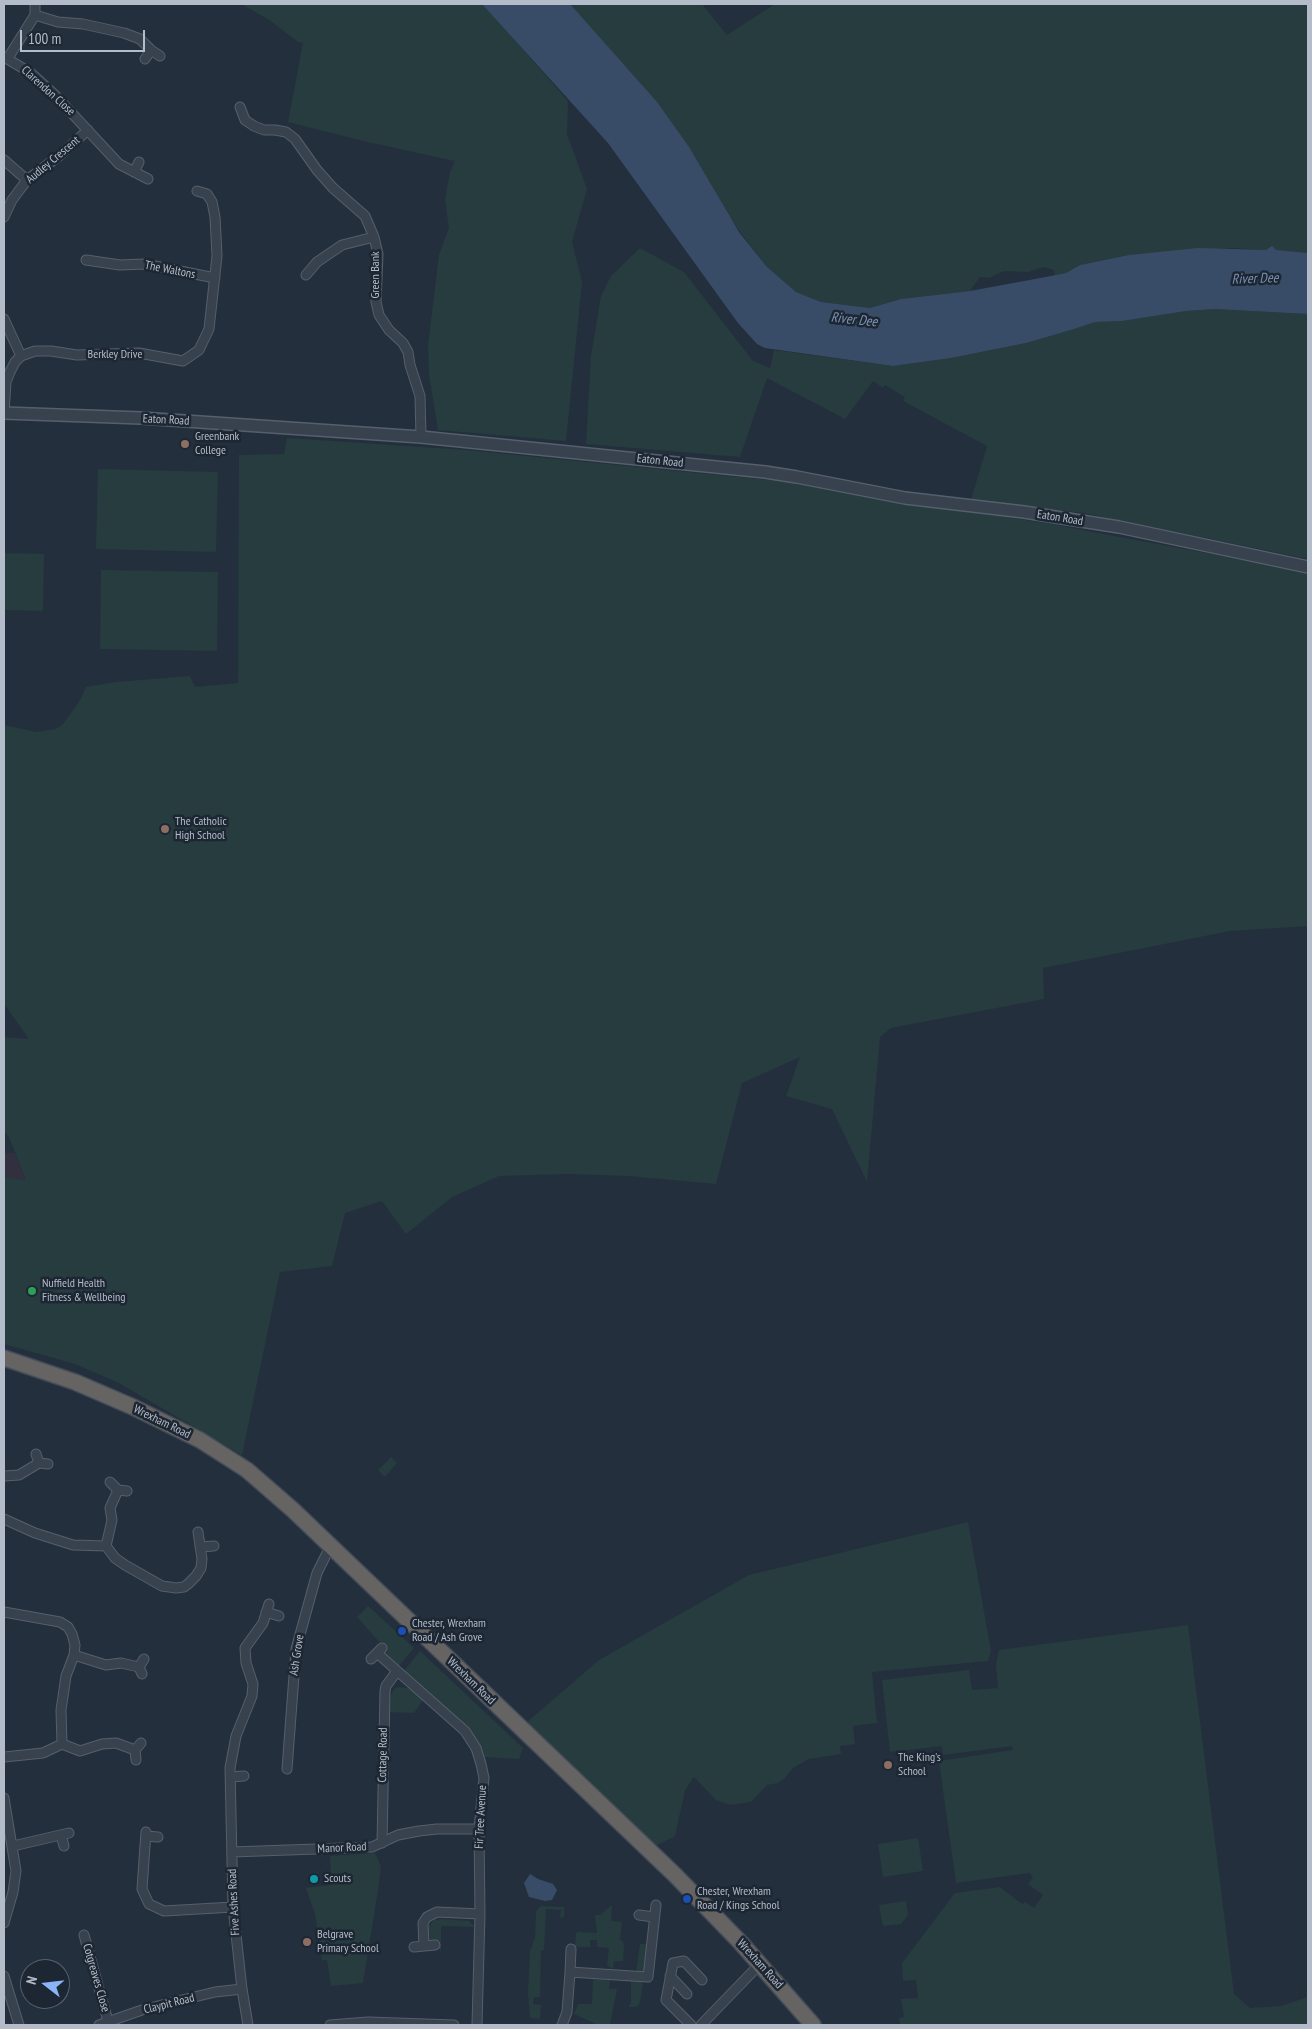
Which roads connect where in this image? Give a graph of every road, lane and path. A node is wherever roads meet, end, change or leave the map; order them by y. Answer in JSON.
{"nodes":[{"id":1,"x":36,"y":4,"type":"edge"},
{"id":2,"x":36,"y":15,"type":"junction"},
{"id":3,"x":151,"y":50,"type":"junction"},
{"id":4,"x":160,"y":56,"type":"dead end"},
{"id":5,"x":6,"y":57,"type":"edge"},
{"id":6,"x":145,"y":59,"type":"dead end"},
{"id":7,"x":240,"y":107,"type":"dead end"},
{"id":8,"x":88,"y":130,"type":"junction"},
{"id":9,"x":4,"y":160,"type":"edge"},
{"id":10,"x":139,"y":162,"type":"dead end"},
{"id":11,"x":134,"y":172,"type":"junction"},
{"id":12,"x":148,"y":179,"type":"dead end"},
{"id":13,"x":27,"y":180,"type":"junction"},
{"id":14,"x":216,"y":190,"type":"dead end"},
{"id":15,"x":197,"y":191,"type":"dead end"},
{"id":16,"x":208,"y":195,"type":"junction"},
{"id":17,"x":4,"y":217,"type":"edge"},
{"id":18,"x":374,"y":237,"type":"junction"},
{"id":19,"x":86,"y":260,"type":"dead end"},
{"id":20,"x":306,"y":275,"type":"dead end"},
{"id":21,"x":215,"y":278,"type":"junction"},
{"id":22,"x":4,"y":319,"type":"edge"},
{"id":23,"x":22,"y":356,"type":"junction"},
{"id":24,"x":4,"y":413,"type":"edge"},
{"id":25,"x":421,"y":437,"type":"junction"},
{"id":26,"x":1308,"y":568,"type":"edge"},
{"id":27,"x":4,"y":1358,"type":"edge"},
{"id":28,"x":36,"y":1454,"type":"dead end"},
{"id":29,"x":4,"y":1476,"type":"edge"},
{"id":30,"x":110,"y":1482,"type":"dead end"},
{"id":31,"x":4,"y":1519,"type":"edge"},
{"id":32,"x":198,"y":1532,"type":"dead end"},
{"id":33,"x":106,"y":1546,"type":"junction"},
{"id":34,"x":214,"y":1546,"type":"dead end"},
{"id":35,"x":330,"y":1546,"type":"junction"},
{"id":36,"x":201,"y":1547,"type":"junction"},
{"id":37,"x":4,"y":1612,"type":"edge"},
{"id":38,"x":279,"y":1616,"type":"dead end"},
{"id":39,"x":377,"y":1653,"type":"dead end"},
{"id":40,"x":74,"y":1654,"type":"junction"},
{"id":41,"x":144,"y":1659,"type":"dead end"},
{"id":42,"x":397,"y":1671,"type":"junction"},
{"id":43,"x":62,"y":1744,"type":"junction"},
{"id":44,"x":138,"y":1751,"type":"dead end"},
{"id":45,"x":4,"y":1757,"type":"edge"},
{"id":46,"x":287,"y":1769,"type":"dead end"},
{"id":47,"x":244,"y":1776,"type":"dead end"},
{"id":48,"x":231,"y":1777,"type":"junction"},
{"id":49,"x":4,"y":1798,"type":"edge"},
{"id":50,"x":479,"y":1829,"type":"junction"},
{"id":51,"x":158,"y":1837,"type":"dead end"},
{"id":52,"x":382,"y":1843,"type":"junction"},
{"id":53,"x":13,"y":1846,"type":"junction"},
{"id":54,"x":64,"y":1846,"type":"dead end"},
{"id":55,"x":232,"y":1852,"type":"junction"},
{"id":56,"x":656,"y":1905,"type":"dead end"},
{"id":57,"x":233,"y":1907,"type":"junction"},
{"id":58,"x":480,"y":1914,"type":"junction"},
{"id":59,"x":639,"y":1915,"type":"dead end"},
{"id":60,"x":654,"y":1917,"type":"junction"},
{"id":61,"x":4,"y":1923,"type":"edge"},
{"id":62,"x":84,"y":1935,"type":"dead end"},
{"id":63,"x":435,"y":1945,"type":"dead end"},
{"id":64,"x":414,"y":1946,"type":"dead end"},
{"id":65,"x":424,"y":1946,"type":"junction"},
{"id":66,"x":571,"y":1949,"type":"dead end"},
{"id":67,"x":760,"y":1964,"type":"junction"},
{"id":68,"x":570,"y":1972,"type":"junction"},
{"id":69,"x":4,"y":1976,"type":"edge"},
{"id":70,"x":670,"y":1976,"type":"junction"},
{"id":71,"x":648,"y":1977,"type":"junction"},
{"id":72,"x":702,"y":1980,"type":"dead end"},
{"id":73,"x":647,"y":1987,"type":"dead end"},
{"id":74,"x":242,"y":1989,"type":"junction"},
{"id":75,"x":687,"y":1994,"type":"dead end"},
{"id":76,"x":108,"y":2021,"type":"junction"},
{"id":77,"x":19,"y":2025,"type":"edge"},
{"id":78,"x":99,"y":2025,"type":"edge"},
{"id":79,"x":248,"y":2025,"type":"edge"},
{"id":80,"x":330,"y":2025,"type":"edge"},
{"id":81,"x":454,"y":2025,"type":"edge"},
{"id":82,"x":477,"y":2025,"type":"edge"},
{"id":83,"x":562,"y":2025,"type":"edge"},
{"id":84,"x":691,"y":2025,"type":"edge"},
{"id":85,"x":701,"y":2025,"type":"edge"},
{"id":86,"x":813,"y":2025,"type":"edge"}],
"edges":[{"from":1,"to":2,"type":"street"},
{"from":2,"to":3,"type":"street"},
{"from":2,"to":5,"type":"street"},
{"from":3,"to":4,"type":"street"},
{"from":3,"to":6,"type":"street"},
{"from":5,"to":8,"type":"street","name":"Clarendon Close"},
{"from":7,"to":18,"type":"street","name":"Green Bank"},
{"from":8,"to":11,"type":"street"},
{"from":8,"to":13,"type":"street","name":"Audley Crescent"},
{"from":9,"to":13,"type":"street"},
{"from":10,"to":11,"type":"street"},
{"from":11,"to":12,"type":"street"},
{"from":13,"to":17,"type":"street","name":"Audley Crescent"},
{"from":14,"to":16,"type":"street"},
{"from":15,"to":16,"type":"street"},
{"from":16,"to":21,"type":"street","name":"Berkley Drive"},
{"from":18,"to":20,"type":"street"},
{"from":18,"to":25,"type":"street","name":"Green Bank"},
{"from":19,"to":21,"type":"street","name":"The Waltons"},
{"from":21,"to":23,"type":"street","name":"Berkley Drive"},
{"from":22,"to":23,"type":"street"},
{"from":23,"to":24,"type":"street"},
{"from":24,"to":25,"type":"street","name":"Eaton Road"},
{"from":25,"to":26,"type":"street","name":"Eaton Road"},
{"from":27,"to":35,"type":"highway","name":"Wrexham Road"},
{"from":28,"to":29,"type":"street"},
{"from":30,"to":33,"type":"street"},
{"from":31,"to":33,"type":"street"},
{"from":32,"to":36,"type":"street"},
{"from":33,"to":36,"type":"street"},
{"from":34,"to":36,"type":"street"},
{"from":35,"to":46,"type":"street","name":"Ash Grove"},
{"from":35,"to":67,"type":"highway","name":"Wrexham Road"},
{"from":37,"to":40,"type":"street"},
{"from":38,"to":48,"type":"street","name":"Five Ashes Road"},
{"from":39,"to":42,"type":"street","name":"Fir Tree Avenue"},
{"from":40,"to":41,"type":"street"},
{"from":40,"to":43,"type":"street"},
{"from":42,"to":50,"type":"street","name":"Fir Tree Avenue"},
{"from":42,"to":52,"type":"street","name":"Cottage Road"},
{"from":43,"to":44,"type":"street"},
{"from":43,"to":45,"type":"street"},
{"from":47,"to":48,"type":"street"},
{"from":48,"to":55,"type":"street","name":"Five Ashes Road"},
{"from":49,"to":53,"type":"street"},
{"from":50,"to":52,"type":"street","name":"Manor Road"},
{"from":50,"to":58,"type":"street","name":"Fir Tree Avenue"},
{"from":51,"to":57,"type":"street"},
{"from":52,"to":55,"type":"street","name":"Manor Road"},
{"from":53,"to":54,"type":"street"},
{"from":53,"to":61,"type":"street"},
{"from":55,"to":57,"type":"street","name":"Five Ashes Road"},
{"from":56,"to":60,"type":"street"},
{"from":57,"to":74,"type":"street","name":"Five Ashes Road"},
{"from":58,"to":65,"type":"street"},
{"from":58,"to":82,"type":"street","name":"Fir Tree Avenue"},
{"from":59,"to":60,"type":"street"},
{"from":60,"to":71,"type":"street"},
{"from":62,"to":76,"type":"street","name":"Cotgreaves Close"},
{"from":63,"to":65,"type":"street"},
{"from":64,"to":65,"type":"street"},
{"from":66,"to":68,"type":"street"},
{"from":67,"to":85,"type":"street"},
{"from":67,"to":86,"type":"highway","name":"Wrexham Road"},
{"from":68,"to":71,"type":"street"},
{"from":68,"to":83,"type":"street"},
{"from":69,"to":77,"type":"street"},
{"from":70,"to":72,"type":"street"},
{"from":70,"to":75,"type":"street"},
{"from":70,"to":84,"type":"street"},
{"from":71,"to":73,"type":"street"},
{"from":74,"to":76,"type":"street","name":"Claypit Road"},
{"from":74,"to":79,"type":"street","name":"Five Ashes Road"},
{"from":76,"to":78,"type":"street","name":"Claypit Road"},
{"from":80,"to":81,"type":"street"}]}
